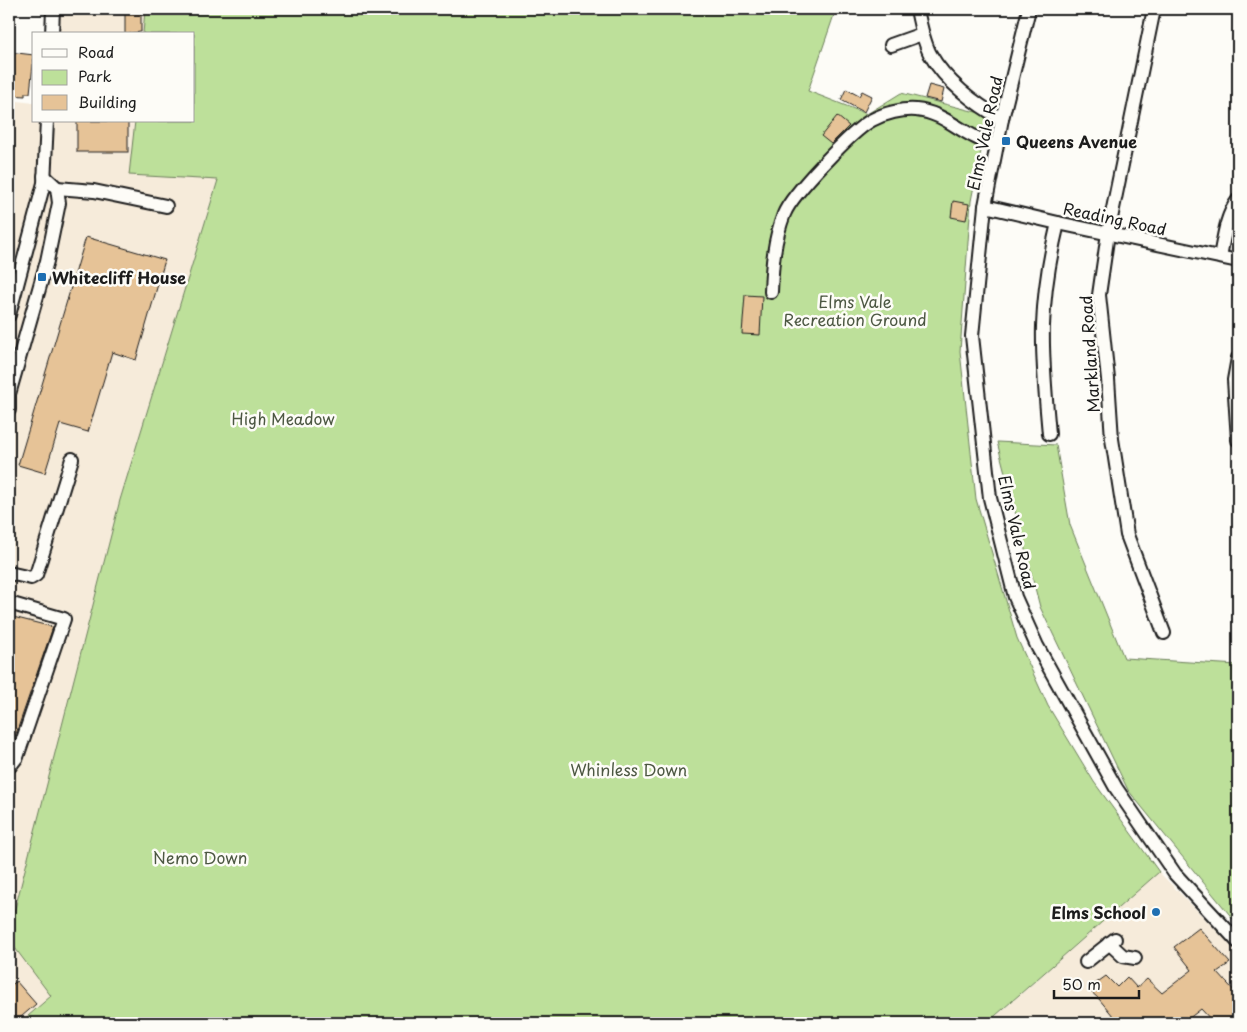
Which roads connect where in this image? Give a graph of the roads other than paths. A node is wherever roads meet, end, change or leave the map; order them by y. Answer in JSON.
{"nodes":[{"id":1,"x":53,"y":9,"type":"edge"},
{"id":2,"x":917,"y":9,"type":"edge"},
{"id":3,"x":1030,"y":9,"type":"edge"},
{"id":4,"x":1154,"y":9,"type":"edge"},
{"id":5,"x":52,"y":32,"type":"edge"},
{"id":6,"x":922,"y":34,"type":"junction"},
{"id":7,"x":891,"y":45,"type":"dead end"},
{"id":8,"x":1002,"y":120,"type":"junction"},
{"id":9,"x":47,"y":122,"type":"edge"},
{"id":10,"x":996,"y":146,"type":"junction"},
{"id":11,"x":44,"y":176,"type":"junction"},
{"id":12,"x":57,"y":188,"type":"junction"},
{"id":13,"x":1238,"y":200,"type":"edge"},
{"id":14,"x":166,"y":206,"type":"dead end"},
{"id":15,"x":985,"y":206,"type":"junction"},
{"id":16,"x":1058,"y":223,"type":"junction"},
{"id":17,"x":1108,"y":233,"type":"junction"},
{"id":18,"x":1220,"y":257,"type":"junction"},
{"id":19,"x":1238,"y":261,"type":"edge"},
{"id":20,"x":771,"y":292,"type":"dead end"},
{"id":21,"x":9,"y":315,"type":"edge"},
{"id":22,"x":1238,"y":358,"type":"edge"},
{"id":23,"x":1236,"y":381,"type":"edge"},
{"id":24,"x":9,"y":410,"type":"edge"},
{"id":25,"x":1048,"y":434,"type":"dead end"},
{"id":26,"x":1238,"y":440,"type":"edge"},
{"id":27,"x":72,"y":459,"type":"dead end"},
{"id":28,"x":9,"y":573,"type":"edge"},
{"id":29,"x":9,"y":603,"type":"edge"},
{"id":30,"x":1164,"y":633,"type":"dead end"},
{"id":31,"x":10,"y":766,"type":"edge"},
{"id":32,"x":1204,"y":905,"type":"junction"},
{"id":33,"x":1193,"y":914,"type":"dead end"},
{"id":34,"x":1238,"y":942,"type":"edge"},
{"id":35,"x":1135,"y":958,"type":"dead end"},
{"id":36,"x":1086,"y":962,"type":"dead end"}],
"edges":[{"from":1,"to":5,"type":"street"},
{"from":2,"to":6,"type":"street"},
{"from":3,"to":8,"type":"street","name":"Elms Vale Road"},
{"from":4,"to":17,"type":"street","name":"Markland Road"},
{"from":6,"to":7,"type":"street"},
{"from":6,"to":8,"type":"street"},
{"from":8,"to":10,"type":"street","name":"Elms Vale Road"},
{"from":9,"to":11,"type":"street"},
{"from":10,"to":15,"type":"street","name":"Elms Vale Road"},
{"from":10,"to":20,"type":"street"},
{"from":11,"to":12,"type":"street"},
{"from":11,"to":21,"type":"street"},
{"from":12,"to":14,"type":"street"},
{"from":12,"to":24,"type":"street"},
{"from":13,"to":18,"type":"street"},
{"from":15,"to":16,"type":"street","name":"Reading Road"},
{"from":15,"to":32,"type":"street","name":"Elms Vale Road"},
{"from":16,"to":17,"type":"street","name":"Reading Road"},
{"from":16,"to":25,"type":"street"},
{"from":17,"to":18,"type":"street","name":"Reading Road"},
{"from":17,"to":30,"type":"street","name":"Markland Road"},
{"from":18,"to":19,"type":"street","name":"Reading Road"},
{"from":22,"to":23,"type":"street"},
{"from":23,"to":26,"type":"street"},
{"from":27,"to":28,"type":"street"},
{"from":29,"to":31,"type":"street"},
{"from":32,"to":33,"type":"street"},
{"from":32,"to":34,"type":"street","name":"Elms Vale Road"},
{"from":35,"to":36,"type":"street"}]}
